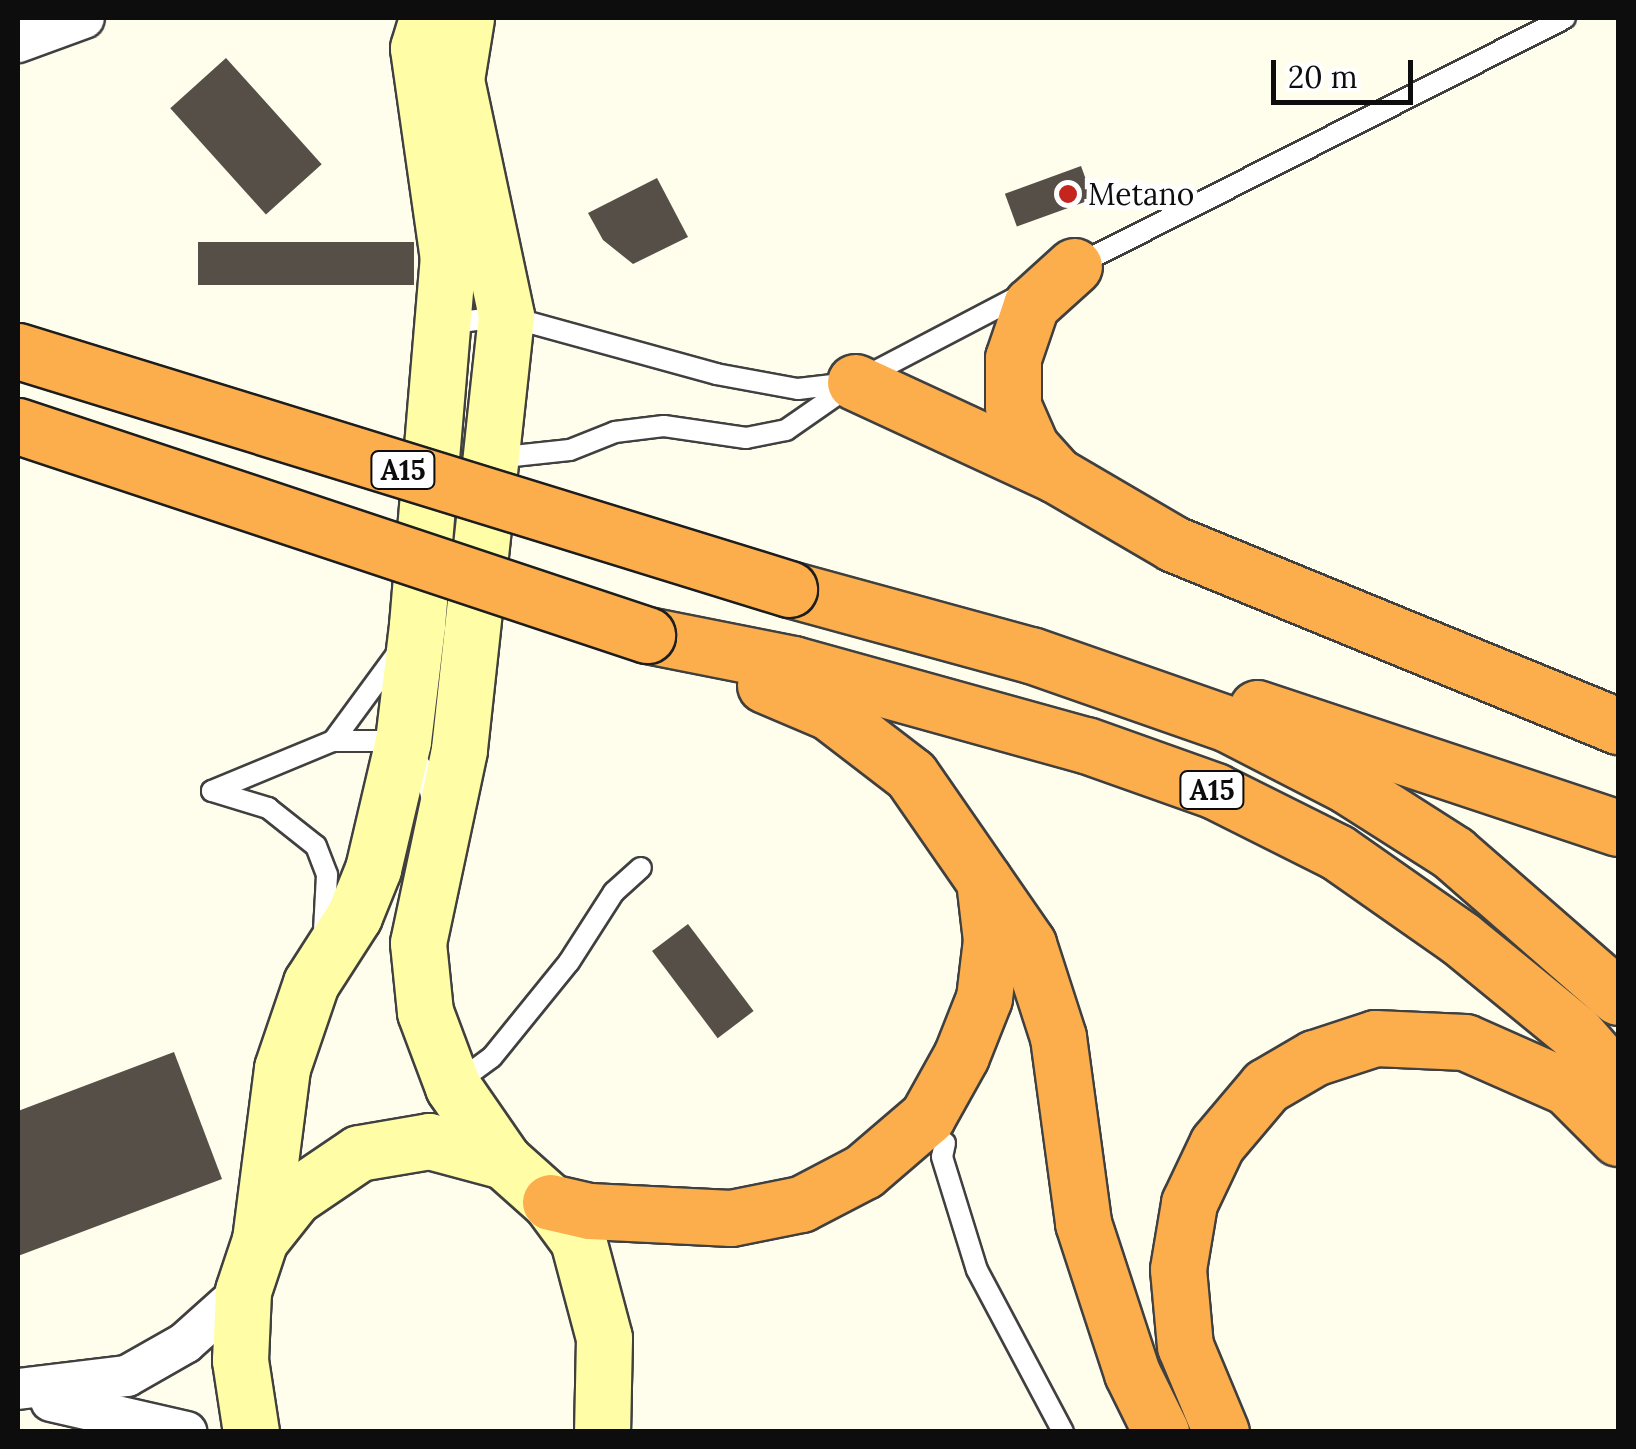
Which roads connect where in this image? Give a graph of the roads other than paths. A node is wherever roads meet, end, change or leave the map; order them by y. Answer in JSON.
{"nodes":[{"id":1,"x":84,"y":18,"type":"edge"},
{"id":2,"x":466,"y":18,"type":"edge"},
{"id":3,"x":1565,"y":18,"type":"edge"},
{"id":4,"x":415,"y":28,"type":"edge"},
{"id":5,"x":18,"y":42,"type":"edge"},
{"id":6,"x":1074,"y":266,"type":"junction"},
{"id":7,"x":506,"y":316,"type":"junction"},
{"id":8,"x":444,"y":324,"type":"junction"},
{"id":9,"x":18,"y":350,"type":"edge"},
{"id":10,"x":855,"y":382,"type":"junction"},
{"id":11,"x":18,"y":426,"type":"edge"},
{"id":12,"x":493,"y":458,"type":"junction"},
{"id":13,"x":1056,"y":475,"type":"junction"},
{"id":14,"x":418,"y":625,"type":"junction"},
{"id":15,"x":1031,"y":655,"type":"junction"},
{"id":16,"x":792,"y":680,"type":"junction"},
{"id":17,"x":1618,"y":726,"type":"edge"},
{"id":18,"x":333,"y":740,"type":"junction"},
{"id":19,"x":403,"y":742,"type":"junction"},
{"id":20,"x":1491,"y":788,"type":"junction"},
{"id":21,"x":439,"y":826,"type":"junction"},
{"id":22,"x":1618,"y":828,"type":"edge"},
{"id":23,"x":1618,"y":847,"type":"edge"},
{"id":24,"x":641,"y":868,"type":"dead end"},
{"id":25,"x":984,"y":872,"type":"junction"},
{"id":26,"x":311,"y":984,"type":"junction"},
{"id":27,"x":1618,"y":998,"type":"edge"},
{"id":28,"x":1618,"y":1081,"type":"edge"},
{"id":29,"x":453,"y":1086,"type":"junction"},
{"id":30,"x":1618,"y":1138,"type":"edge"},
{"id":31,"x":925,"y":1144,"type":"junction"},
{"id":32,"x":504,"y":1161,"type":"junction"},
{"id":33,"x":550,"y":1202,"type":"junction"},
{"id":34,"x":252,"y":1266,"type":"junction"},
{"id":35,"x":18,"y":1395,"type":"edge"},
{"id":36,"x":107,"y":1432,"type":"edge"},
{"id":37,"x":186,"y":1432,"type":"edge"},
{"id":38,"x":252,"y":1432,"type":"edge"},
{"id":39,"x":602,"y":1432,"type":"edge"},
{"id":40,"x":1063,"y":1432,"type":"edge"},
{"id":41,"x":1160,"y":1432,"type":"edge"},
{"id":42,"x":1221,"y":1432,"type":"edge"}],
"edges":[{"from":1,"to":5,"type":"street"},
{"from":2,"to":7,"type":"street"},
{"from":3,"to":6,"type":"lane"},
{"from":4,"to":8,"type":"street"},
{"from":6,"to":10,"type":"lane"},
{"from":6,"to":13,"type":"highway"},
{"from":7,"to":8,"type":"lane"},
{"from":7,"to":10,"type":"lane"},
{"from":7,"to":12,"type":"street"},
{"from":8,"to":14,"type":"street"},
{"from":9,"to":15,"type":"highway","name":"A15","number":"A15","bridge":true},
{"from":10,"to":12,"type":"lane"},
{"from":10,"to":13,"type":"highway"},
{"from":11,"to":16,"type":"highway","bridge":true},
{"from":12,"to":21,"type":"street"},
{"from":13,"to":17,"type":"highway"},
{"from":14,"to":18,"type":"lane"},
{"from":14,"to":19,"type":"street"},
{"from":15,"to":20,"type":"highway"},
{"from":15,"to":27,"type":"highway","name":"A15","number":"A15"},
{"from":16,"to":25,"type":"highway"},
{"from":16,"to":28,"type":"highway","name":"A15","number":"A15"},
{"from":18,"to":19,"type":"lane"},
{"from":18,"to":26,"type":"lane"},
{"from":19,"to":21,"type":"lane"},
{"from":19,"to":26,"type":"street"},
{"from":20,"to":22,"type":"highway"},
{"from":20,"to":23,"type":"highway"},
{"from":21,"to":29,"type":"street"},
{"from":24,"to":29,"type":"lane"},
{"from":25,"to":31,"type":"highway"},
{"from":25,"to":41,"type":"highway"},
{"from":26,"to":34,"type":"street"},
{"from":29,"to":32,"type":"street"},
{"from":30,"to":42,"type":"highway"},
{"from":31,"to":33,"type":"highway"},
{"from":31,"to":40,"type":"lane"},
{"from":32,"to":33,"type":"street"},
{"from":32,"to":34,"type":"street"},
{"from":33,"to":39,"type":"street"},
{"from":34,"to":35,"type":"street"},
{"from":34,"to":38,"type":"street"},
{"from":35,"to":36,"type":"street"},
{"from":35,"to":37,"type":"street"}]}
